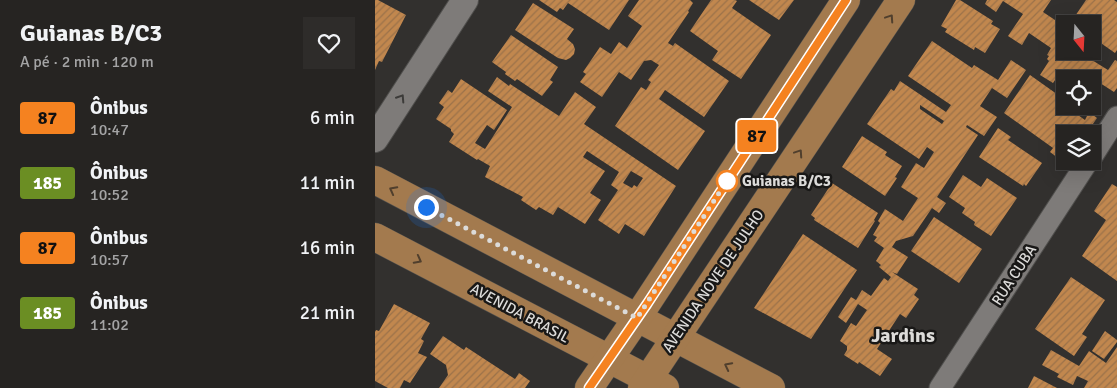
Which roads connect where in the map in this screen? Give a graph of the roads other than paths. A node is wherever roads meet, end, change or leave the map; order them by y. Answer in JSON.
{"nodes":[{"id":1,"x":465,"y":0,"type":"edge"},
{"id":2,"x":846,"y":0,"type":"edge"},
{"id":3,"x":901,"y":0,"type":"edge"},
{"id":4,"x":1117,"y":117,"type":"edge"},
{"id":5,"x":375,"y":139,"type":"edge"},
{"id":6,"x":1101,"y":142,"type":"edge"},
{"id":7,"x":1082,"y":170,"type":"edge"},
{"id":8,"x":375,"y":180,"type":"edge"},
{"id":9,"x":375,"y":237,"type":"edge"},
{"id":10,"x":637,"y":318,"type":"junction"},
{"id":11,"x":675,"y":338,"type":"junction"},
{"id":12,"x":609,"y":360,"type":"junction"},
{"id":13,"x":652,"y":385,"type":"edge"},
{"id":14,"x":589,"y":388,"type":"edge"},
{"id":15,"x":771,"y":388,"type":"edge"},
{"id":16,"x":940,"y":388,"type":"edge"}],
"edges":[{"from":5,"to":1,"type":"street","one_way":true},
{"from":2,"to":10,"type":"main road"},
{"from":11,"to":3,"type":"main road","name":"AVENIDA NOVE DE JULHO","one_way":true},
{"from":4,"to":6,"type":"street"},
{"from":7,"to":16,"type":"street","name":"RUA CUBA"},
{"from":10,"to":8,"type":"main road","one_way":true},
{"from":9,"to":12,"type":"main road","name":"AVENIDA BRASIL","one_way":true},
{"from":10,"to":11,"type":"main road"},
{"from":10,"to":12,"type":"main road"},
{"from":11,"to":13,"type":"main road","name":"AVENIDA NOVE DE JULHO"},
{"from":15,"to":11,"type":"main road","one_way":true},
{"from":12,"to":13,"type":"main road","name":"AVENIDA BRASIL"},
{"from":12,"to":14,"type":"main road"}]}
